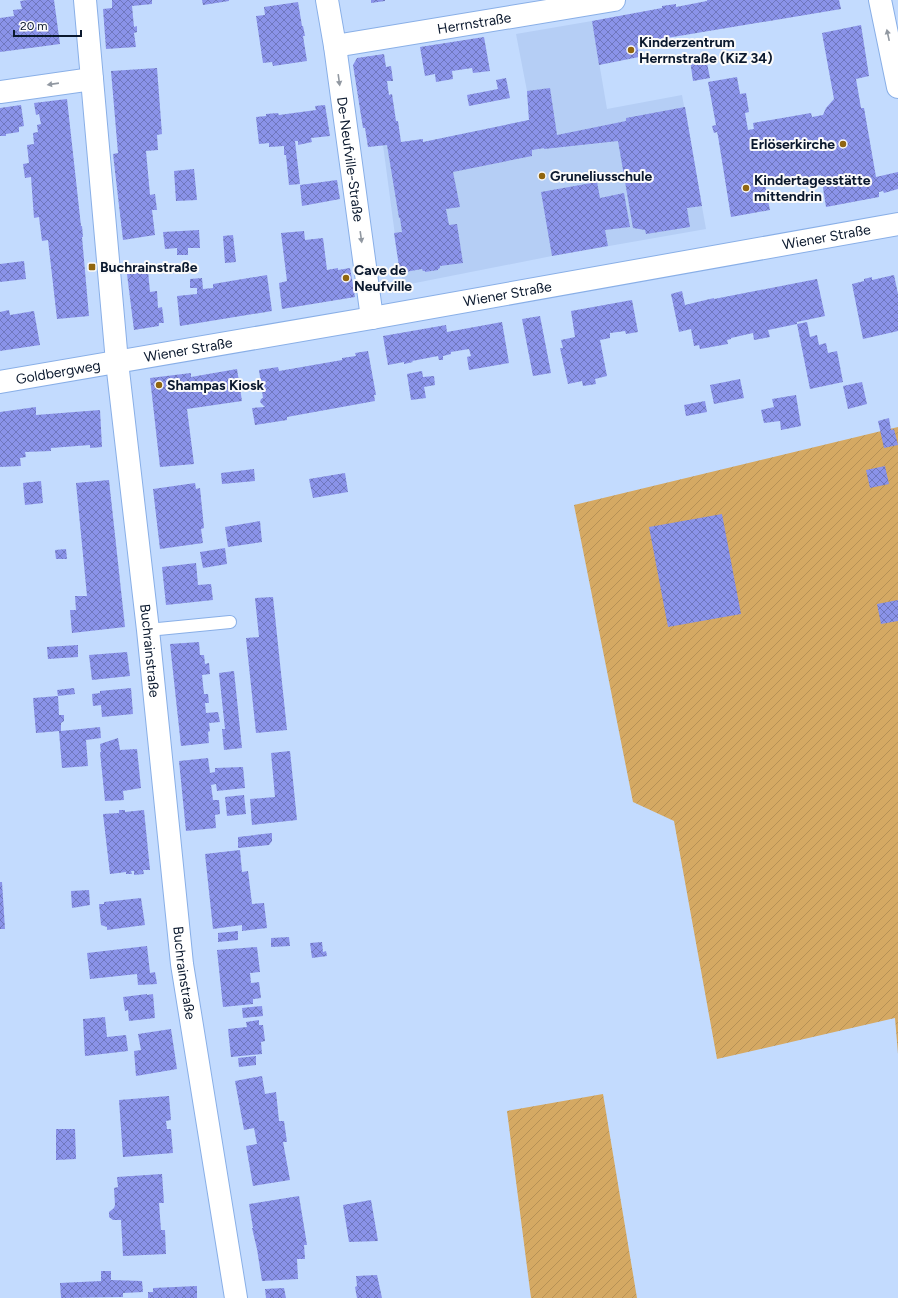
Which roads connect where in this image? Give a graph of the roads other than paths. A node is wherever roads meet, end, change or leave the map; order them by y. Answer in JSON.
{"nodes":[{"id":1,"x":85,"y":0,"type":"edge"},
{"id":2,"x":327,"y":0,"type":"edge"},
{"id":3,"x":614,"y":0,"type":"edge"},
{"id":4,"x":880,"y":0,"type":"edge"},
{"id":5,"x":335,"y":46,"type":"junction"},
{"id":6,"x":92,"y":79,"type":"junction"},
{"id":7,"x":898,"y":87,"type":"edge"},
{"id":8,"x":0,"y":92,"type":"edge"},
{"id":9,"x":898,"y":224,"type":"edge"},
{"id":10,"x":372,"y":318,"type":"junction"},
{"id":11,"x":117,"y":362,"type":"junction"},
{"id":12,"x":0,"y":382,"type":"edge"},
{"id":13,"x":230,"y":622,"type":"dead end"},
{"id":14,"x":148,"y":630,"type":"junction"},
{"id":15,"x":236,"y":1298,"type":"edge"}],
"edges":[{"from":1,"to":6,"type":"street","name":"Buchrainstraße"},
{"from":2,"to":5,"type":"street","name":"De-Neufville-Straße"},
{"from":3,"to":5,"type":"street","name":"Herrnstraße"},
{"from":7,"to":4,"type":"street","one_way":true},
{"from":5,"to":10,"type":"street","name":"De-Neufville-Straße","one_way":true},
{"from":6,"to":8,"type":"street","one_way":true},
{"from":6,"to":11,"type":"street","name":"Buchrainstraße"},
{"from":9,"to":10,"type":"street","name":"Wiener Straße"},
{"from":10,"to":11,"type":"street","name":"Wiener Straße"},
{"from":11,"to":12,"type":"street","name":"Goldbergweg"},
{"from":11,"to":14,"type":"street","name":"Buchrainstraße"},
{"from":13,"to":14,"type":"lane"},
{"from":14,"to":15,"type":"street","name":"Buchrainstraße"}]}
